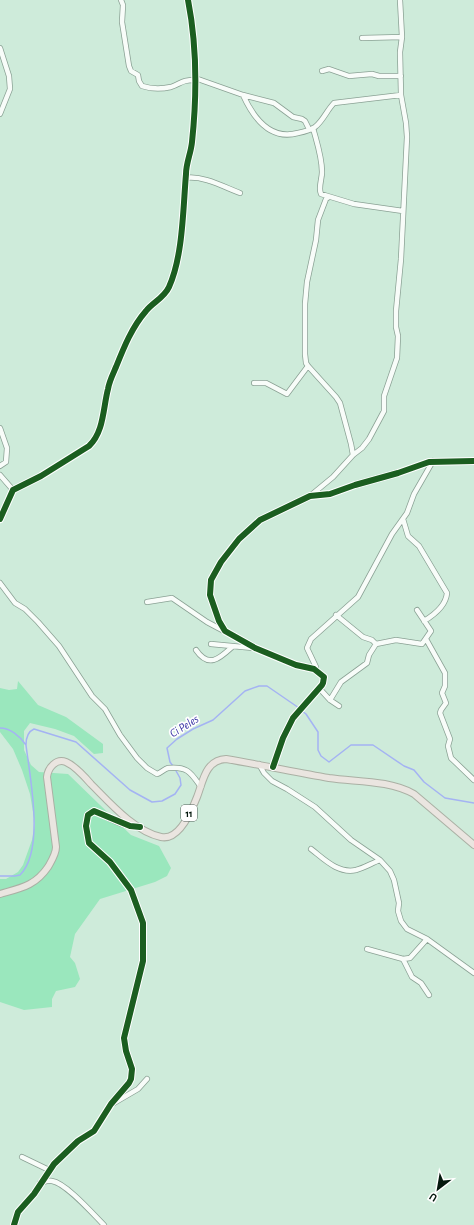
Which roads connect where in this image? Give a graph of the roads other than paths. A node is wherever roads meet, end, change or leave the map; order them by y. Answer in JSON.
{"nodes":[{"id":1,"x":121,"y":0,"type":"edge"},
{"id":2,"x":188,"y":0,"type":"edge"},
{"id":3,"x":400,"y":0,"type":"edge"},
{"id":4,"x":402,"y":37,"type":"junction"},
{"id":5,"x":362,"y":38,"type":"dead end"},
{"id":6,"x":0,"y":48,"type":"edge"},
{"id":7,"x":322,"y":71,"type":"dead end"},
{"id":8,"x":401,"y":76,"type":"junction"},
{"id":9,"x":195,"y":79,"type":"junction"},
{"id":10,"x":243,"y":95,"type":"junction"},
{"id":11,"x":401,"y":95,"type":"junction"},
{"id":12,"x":0,"y":114,"type":"edge"},
{"id":13,"x":311,"y":129,"type":"junction"},
{"id":14,"x":185,"y":178,"type":"junction"},
{"id":15,"x":240,"y":193,"type":"dead end"},
{"id":16,"x":329,"y":197,"type":"junction"},
{"id":17,"x":403,"y":211,"type":"junction"},
{"id":18,"x":308,"y":366,"type":"junction"},
{"id":19,"x":254,"y":383,"type":"dead end"},
{"id":20,"x":0,"y":428,"type":"edge"},
{"id":21,"x":353,"y":455,"type":"junction"},
{"id":22,"x":474,"y":461,"type":"edge"},
{"id":23,"x":433,"y":462,"type":"junction"},
{"id":24,"x":0,"y":466,"type":"edge"},
{"id":25,"x":0,"y":475,"type":"edge"},
{"id":26,"x":14,"y":490,"type":"junction"},
{"id":27,"x":310,"y":496,"type":"junction"},
{"id":28,"x":0,"y":519,"type":"edge"},
{"id":29,"x":403,"y":519,"type":"junction"},
{"id":30,"x":0,"y":583,"type":"edge"},
{"id":31,"x":148,"y":602,"type":"dead end"},
{"id":32,"x":417,"y":610,"type":"dead end"},
{"id":33,"x":336,"y":615,"type":"junction"},
{"id":34,"x":424,"y":621,"type":"junction"},
{"id":35,"x":225,"y":631,"type":"junction"},
{"id":36,"x":426,"y":640,"type":"junction"},
{"id":37,"x":211,"y":644,"type":"dead end"},
{"id":38,"x":376,"y":644,"type":"junction"},
{"id":39,"x":232,"y":647,"type":"junction"},
{"id":40,"x":255,"y":648,"type":"junction"},
{"id":41,"x":196,"y":650,"type":"dead end"},
{"id":42,"x":316,"y":670,"type":"junction"},
{"id":43,"x":319,"y":688,"type":"junction"},
{"id":44,"x":330,"y":700,"type":"junction"},
{"id":45,"x":339,"y":706,"type":"dead end"},
{"id":46,"x":259,"y":764,"type":"junction"},
{"id":47,"x":275,"y":768,"type":"junction"},
{"id":48,"x":264,"y":772,"type":"junction"},
{"id":49,"x":474,"y":780,"type":"edge"},
{"id":50,"x":200,"y":787,"type":"junction"},
{"id":51,"x":140,"y":827,"type":"junction"},
{"id":52,"x":474,"y":845,"type":"edge"},
{"id":53,"x":311,"y":849,"type":"dead end"},
{"id":54,"x":380,"y":860,"type":"junction"},
{"id":55,"x":0,"y":894,"type":"edge"},
{"id":56,"x":427,"y":939,"type":"junction"},
{"id":57,"x":367,"y":949,"type":"dead end"},
{"id":58,"x":403,"y":959,"type":"junction"},
{"id":59,"x":474,"y":973,"type":"edge"},
{"id":60,"x":429,"y":995,"type":"dead end"},
{"id":61,"x":148,"y":1079,"type":"dead end"},
{"id":62,"x":111,"y":1104,"type":"junction"},
{"id":63,"x":22,"y":1157,"type":"dead end"},
{"id":64,"x":49,"y":1170,"type":"junction"},
{"id":65,"x":40,"y":1183,"type":"junction"},
{"id":66,"x":14,"y":1225,"type":"edge"},
{"id":67,"x":104,"y":1225,"type":"edge"}],
"edges":[{"from":1,"to":9,"type":"street"},
{"from":2,"to":9,"type":"street"},
{"from":3,"to":4,"type":"street"},
{"from":4,"to":5,"type":"street"},
{"from":4,"to":8,"type":"street"},
{"from":6,"to":12,"type":"street"},
{"from":7,"to":8,"type":"street"},
{"from":8,"to":11,"type":"street"},
{"from":9,"to":10,"type":"street"},
{"from":9,"to":14,"type":"street"},
{"from":10,"to":13,"type":"street"},
{"from":10,"to":13,"type":"street"},
{"from":11,"to":13,"type":"street"},
{"from":11,"to":17,"type":"street"},
{"from":13,"to":16,"type":"street"},
{"from":14,"to":15,"type":"street"},
{"from":14,"to":26,"type":"street"},
{"from":16,"to":17,"type":"street"},
{"from":16,"to":18,"type":"street"},
{"from":17,"to":21,"type":"street"},
{"from":18,"to":19,"type":"street"},
{"from":18,"to":21,"type":"street"},
{"from":20,"to":24,"type":"street"},
{"from":21,"to":27,"type":"street"},
{"from":22,"to":23,"type":"street"},
{"from":23,"to":27,"type":"street"},
{"from":23,"to":29,"type":"street"},
{"from":25,"to":26,"type":"street"},
{"from":26,"to":28,"type":"street"},
{"from":27,"to":35,"type":"street"},
{"from":29,"to":33,"type":"street"},
{"from":29,"to":34,"type":"street"},
{"from":30,"to":50,"type":"street"},
{"from":31,"to":35,"type":"street"},
{"from":32,"to":34,"type":"street"},
{"from":33,"to":38,"type":"street"},
{"from":33,"to":42,"type":"street"},
{"from":34,"to":36,"type":"street"},
{"from":35,"to":40,"type":"street"},
{"from":36,"to":38,"type":"street"},
{"from":36,"to":49,"type":"street"},
{"from":37,"to":39,"type":"street"},
{"from":38,"to":44,"type":"street"},
{"from":39,"to":40,"type":"street"},
{"from":39,"to":41,"type":"street"},
{"from":40,"to":42,"type":"street"},
{"from":42,"to":43,"type":"street"},
{"from":43,"to":44,"type":"street"},
{"from":43,"to":47,"type":"street"},
{"from":44,"to":45,"type":"street"},
{"from":46,"to":47,"type":"highway","number":"11"},
{"from":46,"to":48,"type":"street"},
{"from":46,"to":50,"type":"highway","number":"11"},
{"from":47,"to":48,"type":"street"},
{"from":47,"to":52,"type":"highway","number":"11"},
{"from":48,"to":54,"type":"street"},
{"from":50,"to":51,"type":"highway","number":"11"},
{"from":51,"to":55,"type":"highway","number":"11"},
{"from":51,"to":62,"type":"street"},
{"from":53,"to":54,"type":"street"},
{"from":54,"to":56,"type":"street"},
{"from":56,"to":58,"type":"street"},
{"from":56,"to":59,"type":"street"},
{"from":57,"to":58,"type":"street"},
{"from":58,"to":60,"type":"street"},
{"from":61,"to":62,"type":"street"},
{"from":62,"to":64,"type":"street"},
{"from":63,"to":64,"type":"street"},
{"from":64,"to":65,"type":"street"},
{"from":65,"to":66,"type":"street"},
{"from":65,"to":67,"type":"street"}]}
